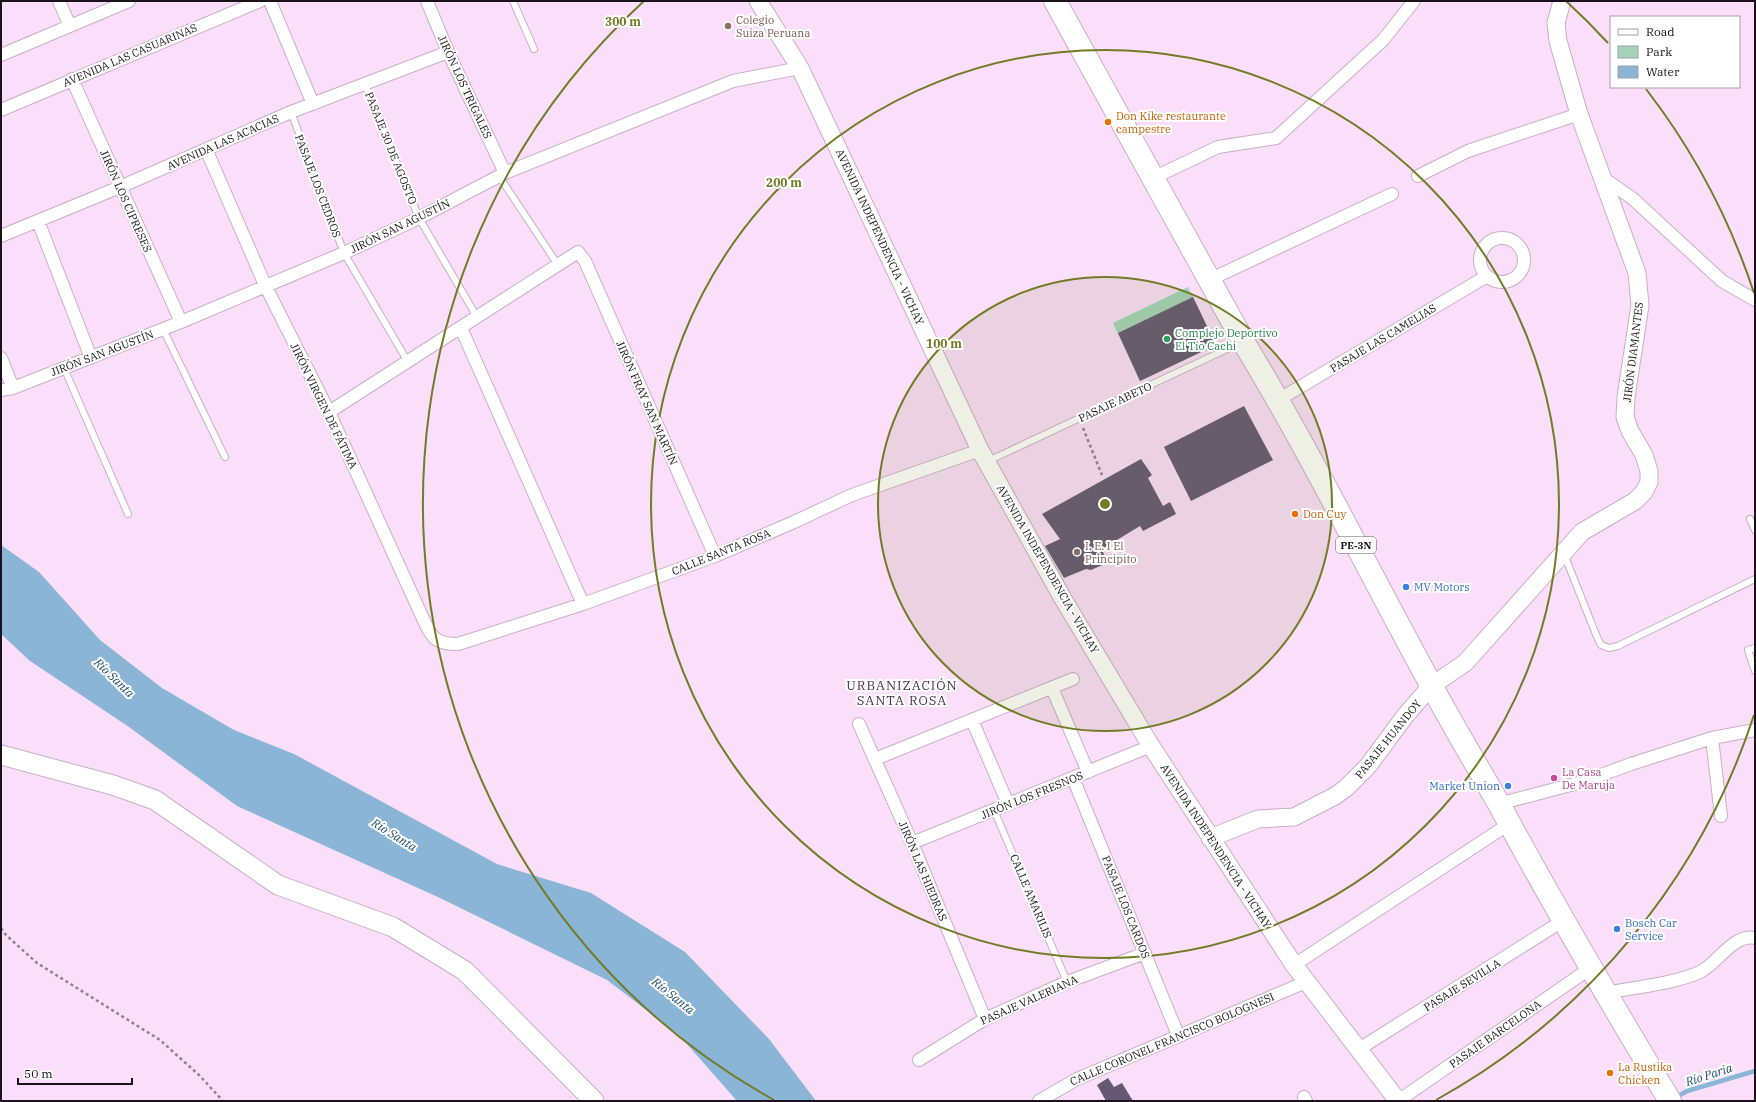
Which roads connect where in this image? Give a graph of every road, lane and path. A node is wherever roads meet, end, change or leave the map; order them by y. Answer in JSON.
{"nodes":[{"id":1,"x":59,"y":1,"type":"edge"},
{"id":2,"x":129,"y":1,"type":"edge"},
{"id":3,"x":260,"y":1,"type":"edge"},
{"id":4,"x":270,"y":1,"type":"edge"},
{"id":5,"x":427,"y":1,"type":"edge"},
{"id":6,"x":513,"y":1,"type":"edge"},
{"id":7,"x":758,"y":1,"type":"edge"},
{"id":8,"x":1055,"y":1,"type":"edge"},
{"id":9,"x":1414,"y":1,"type":"edge"},
{"id":10,"x":1562,"y":1,"type":"edge"},
{"id":11,"x":70,"y":26,"type":"junction"},
{"id":12,"x":534,"y":49,"type":"dead end"},
{"id":13,"x":448,"y":52,"type":"junction"},
{"id":14,"x":1,"y":55,"type":"edge"},
{"id":15,"x":800,"y":68,"type":"junction"},
{"id":16,"x":72,"y":79,"type":"junction"},
{"id":17,"x":365,"y":84,"type":"junction"},
{"id":18,"x":313,"y":104,"type":"junction"},
{"id":19,"x":1,"y":110,"type":"edge"},
{"id":20,"x":291,"y":112,"type":"junction"},
{"id":21,"x":1579,"y":114,"type":"junction"},
{"id":22,"x":206,"y":150,"type":"junction"},
{"id":23,"x":502,"y":174,"type":"junction"},
{"id":24,"x":1418,"y":176,"type":"dead end"},
{"id":25,"x":1153,"y":178,"type":"junction"},
{"id":26,"x":1603,"y":178,"type":"junction"},
{"id":27,"x":120,"y":187,"type":"junction"},
{"id":28,"x":1392,"y":194,"type":"dead end"},
{"id":29,"x":419,"y":218,"type":"junction"},
{"id":30,"x":38,"y":221,"type":"junction"},
{"id":31,"x":1,"y":236,"type":"edge"},
{"id":32,"x":344,"y":253,"type":"junction"},
{"id":33,"x":558,"y":265,"type":"junction"},
{"id":34,"x":1487,"y":276,"type":"dead end"},
{"id":35,"x":1210,"y":280,"type":"junction"},
{"id":36,"x":265,"y":285,"type":"junction"},
{"id":37,"x":1755,"y":300,"type":"edge"},
{"id":38,"x":477,"y":317,"type":"junction"},
{"id":39,"x":181,"y":322,"type":"junction"},
{"id":40,"x":461,"y":328,"type":"junction"},
{"id":41,"x":163,"y":329,"type":"junction"},
{"id":42,"x":1244,"y":342,"type":"junction"},
{"id":43,"x":1,"y":358,"type":"edge"},
{"id":44,"x":91,"y":358,"type":"junction"},
{"id":45,"x":408,"y":362,"type":"junction"},
{"id":46,"x":64,"y":368,"type":"junction"},
{"id":47,"x":7,"y":389,"type":"edge"},
{"id":48,"x":1278,"y":400,"type":"junction"},
{"id":49,"x":329,"y":412,"type":"junction"},
{"id":50,"x":1079,"y":418,"type":"junction"},
{"id":51,"x":983,"y":456,"type":"junction"},
{"id":52,"x":225,"y":457,"type":"dead end"},
{"id":53,"x":1102,"y":475,"type":"dead end"},
{"id":54,"x":128,"y":514,"type":"dead end"},
{"id":55,"x":1750,"y":519,"type":"dead end"},
{"id":56,"x":1755,"y":530,"type":"edge"},
{"id":57,"x":1563,"y":553,"type":"junction"},
{"id":58,"x":714,"y":556,"type":"junction"},
{"id":59,"x":1755,"y":579,"type":"edge"},
{"id":60,"x":583,"y":604,"type":"junction"},
{"id":61,"x":458,"y":644,"type":"joint"},
{"id":62,"x":1755,"y":648,"type":"edge"},
{"id":63,"x":1755,"y":671,"type":"edge"},
{"id":64,"x":1074,"y":679,"type":"dead end"},
{"id":65,"x":1431,"y":686,"type":"junction"},
{"id":66,"x":1052,"y":688,"type":"junction"},
{"id":67,"x":972,"y":720,"type":"junction"},
{"id":68,"x":859,"y":724,"type":"dead end"},
{"id":69,"x":1755,"y":730,"type":"edge"},
{"id":70,"x":1712,"y":738,"type":"junction"},
{"id":71,"x":1152,"y":746,"type":"junction"},
{"id":72,"x":1,"y":755,"type":"edge"},
{"id":73,"x":875,"y":759,"type":"junction"},
{"id":74,"x":1088,"y":772,"type":"junction"},
{"id":75,"x":1073,"y":778,"type":"junction"},
{"id":76,"x":1008,"y":804,"type":"junction"},
{"id":77,"x":1498,"y":804,"type":"junction"},
{"id":78,"x":994,"y":810,"type":"junction"},
{"id":79,"x":1721,"y":816,"type":"dead end"},
{"id":80,"x":1509,"y":824,"type":"junction"},
{"id":81,"x":1210,"y":838,"type":"junction"},
{"id":82,"x":912,"y":843,"type":"junction"},
{"id":83,"x":1564,"y":920,"type":"junction"},
{"id":84,"x":1,"y":928,"type":"edge"},
{"id":85,"x":1755,"y":938,"type":"edge"},
{"id":86,"x":1145,"y":953,"type":"junction"},
{"id":87,"x":1294,"y":965,"type":"junction"},
{"id":88,"x":1592,"y":967,"type":"junction"},
{"id":89,"x":1067,"y":982,"type":"junction"},
{"id":90,"x":1306,"y":982,"type":"junction"},
{"id":91,"x":1604,"y":992,"type":"junction"},
{"id":92,"x":985,"y":1019,"type":"junction"},
{"id":93,"x":1178,"y":1035,"type":"junction"},
{"id":94,"x":1359,"y":1049,"type":"junction"},
{"id":95,"x":919,"y":1060,"type":"dead end"},
{"id":96,"x":1666,"y":1094,"type":"edge"},
{"id":97,"x":223,"y":1101,"type":"edge"},
{"id":98,"x":594,"y":1101,"type":"edge"},
{"id":99,"x":1039,"y":1101,"type":"edge"},
{"id":100,"x":1398,"y":1101,"type":"edge"}],
"edges":[{"from":1,"to":11,"type":"street"},
{"from":2,"to":11,"type":"street"},
{"from":3,"to":16,"type":"street","name":"AVENIDA LAS CASUARINAS"},
{"from":4,"to":18,"type":"street"},
{"from":5,"to":13,"type":"street","name":"JIRÓN LOS TRIGALES"},
{"from":6,"to":12,"type":"lane"},
{"from":7,"to":15,"type":"main road","name":"AVENIDA INDEPENDENCIA - VICHAY"},
{"from":8,"to":25,"type":"highway","number":"PE-3N"},
{"from":9,"to":25,"type":"street"},
{"from":10,"to":21,"type":"main road","name":"JIRÓN DIAMANTES"},
{"from":11,"to":14,"type":"street"},
{"from":13,"to":17,"type":"street","name":"AVENIDA LAS ACACIAS"},
{"from":13,"to":23,"type":"street","name":"JIRÓN LOS TRIGALES"},
{"from":15,"to":23,"type":"street","name":"JIRÓN SAN AGUSTÍN"},
{"from":15,"to":51,"type":"main road","name":"AVENIDA INDEPENDENCIA - VICHAY"},
{"from":16,"to":19,"type":"street","name":"AVENIDA LAS CASUARINAS"},
{"from":16,"to":27,"type":"street","name":"JIRÓN LOS CIPRESES"},
{"from":17,"to":18,"type":"street","name":"AVENIDA LAS ACACIAS"},
{"from":17,"to":29,"type":"lane","name":"PASAJE 30 DE AGOSTO"},
{"from":18,"to":20,"type":"street","name":"AVENIDA LAS ACACIAS"},
{"from":20,"to":22,"type":"street","name":"AVENIDA LAS ACACIAS"},
{"from":20,"to":32,"type":"lane","name":"PASAJE LOS CEDROS"},
{"from":21,"to":24,"type":"street"},
{"from":21,"to":26,"type":"main road","name":"JIRÓN DIAMANTES"},
{"from":22,"to":27,"type":"street","name":"AVENIDA LAS ACACIAS"},
{"from":22,"to":36,"type":"street","name":"JIRÓN VIRGEN DE FÁTIMA"},
{"from":23,"to":29,"type":"street","name":"JIRÓN SAN AGUSTÍN"},
{"from":23,"to":33,"type":"lane"},
{"from":25,"to":35,"type":"highway","number":"PE-3N"},
{"from":26,"to":37,"type":"street"},
{"from":26,"to":57,"type":"main road","name":"JIRÓN DIAMANTES"},
{"from":27,"to":30,"type":"street","name":"AVENIDA LAS ACACIAS"},
{"from":27,"to":39,"type":"street","name":"JIRÓN LOS CIPRESES"},
{"from":28,"to":35,"type":"street"},
{"from":29,"to":32,"type":"street","name":"JIRÓN SAN AGUSTÍN"},
{"from":29,"to":38,"type":"lane","name":"PASAJE 30 DE AGOSTO"},
{"from":30,"to":31,"type":"street","name":"AVENIDA LAS ACACIAS"},
{"from":30,"to":44,"type":"street"},
{"from":32,"to":36,"type":"street","name":"JIRÓN SAN AGUSTÍN"},
{"from":32,"to":45,"type":"lane","name":"PASAJE LOS CEDROS"},
{"from":33,"to":38,"type":"street"},
{"from":33,"to":58,"type":"street","name":"JIRÓN FRAY SAN MARTÍN"},
{"from":34,"to":48,"type":"street","name":"PASAJE LAS CAMELIAS"},
{"from":35,"to":42,"type":"highway","number":"PE-3N"},
{"from":36,"to":39,"type":"street","name":"JIRÓN SAN AGUSTÍN"},
{"from":36,"to":49,"type":"street","name":"JIRÓN VIRGEN DE FÁTIMA"},
{"from":38,"to":40,"type":"street"},
{"from":39,"to":41,"type":"street","name":"JIRÓN SAN AGUSTÍN"},
{"from":40,"to":45,"type":"street"},
{"from":40,"to":60,"type":"street"},
{"from":41,"to":44,"type":"street","name":"JIRÓN SAN AGUSTÍN"},
{"from":41,"to":52,"type":"lane"},
{"from":42,"to":48,"type":"highway","number":"PE-3N"},
{"from":42,"to":50,"type":"lane","name":"PASAJE ABETO"},
{"from":43,"to":47,"type":"street"},
{"from":44,"to":46,"type":"street","name":"JIRÓN SAN AGUSTÍN"},
{"from":45,"to":49,"type":"street"},
{"from":46,"to":47,"type":"street","name":"JIRÓN SAN AGUSTÍN"},
{"from":46,"to":54,"type":"lane"},
{"from":48,"to":65,"type":"highway","number":"PE-3N"},
{"from":49,"to":61,"type":"street","name":"JIRÓN VIRGEN DE FÁTIMA"},
{"from":50,"to":51,"type":"lane","name":"PASAJE ABETO"},
{"from":50,"to":53,"type":"path"},
{"from":51,"to":58,"type":"street","name":"CALLE SANTA ROSA"},
{"from":51,"to":71,"type":"main road","name":"AVENIDA INDEPENDENCIA - VICHAY"},
{"from":55,"to":56,"type":"lane"},
{"from":57,"to":59,"type":"lane"},
{"from":57,"to":65,"type":"main road","name":"JIRÓN DIAMANTES"},
{"from":58,"to":60,"type":"street","name":"CALLE SANTA ROSA"},
{"from":60,"to":61,"type":"street","name":"CALLE SANTA ROSA"},
{"from":62,"to":63,"type":"lane"},
{"from":64,"to":66,"type":"street"},
{"from":65,"to":77,"type":"highway","number":"PE-3N"},
{"from":65,"to":81,"type":"main road","name":"PASAJE HUANDOY"},
{"from":66,"to":67,"type":"street"},
{"from":66,"to":74,"type":"street"},
{"from":67,"to":73,"type":"street"},
{"from":67,"to":76,"type":"street"},
{"from":68,"to":73,"type":"street","name":"JIRÓN LAS HIEDRAS"},
{"from":69,"to":70,"type":"street"},
{"from":70,"to":77,"type":"street"},
{"from":70,"to":79,"type":"street"},
{"from":71,"to":74,"type":"street","name":"JIRÓN LOS FRESNOS"},
{"from":71,"to":81,"type":"main road","name":"AVENIDA INDEPENDENCIA - VICHAY"},
{"from":72,"to":98,"type":"main road"},
{"from":73,"to":82,"type":"street","name":"JIRÓN LAS HIEDRAS"},
{"from":74,"to":75,"type":"street","name":"JIRÓN LOS FRESNOS"},
{"from":75,"to":76,"type":"street","name":"JIRÓN LOS FRESNOS"},
{"from":75,"to":86,"type":"street","name":"PASAJE LOS CARDOS"},
{"from":76,"to":78,"type":"street","name":"JIRÓN LOS FRESNOS"},
{"from":77,"to":80,"type":"highway","number":"PE-3N"},
{"from":78,"to":82,"type":"street","name":"JIRÓN LOS FRESNOS"},
{"from":78,"to":89,"type":"lane","name":"CALLE AMARILIS"},
{"from":80,"to":83,"type":"highway","number":"PE-3N"},
{"from":80,"to":87,"type":"street"},
{"from":81,"to":87,"type":"main road","name":"AVENIDA INDEPENDENCIA - VICHAY"},
{"from":82,"to":92,"type":"street","name":"JIRÓN LAS HIEDRAS"},
{"from":83,"to":88,"type":"highway","number":"PE-3N"},
{"from":83,"to":94,"type":"street","name":"PASAJE SEVILLA"},
{"from":84,"to":97,"type":"path"},
{"from":85,"to":91,"type":"street"},
{"from":86,"to":89,"type":"street","name":"PASAJE VALERIANA"},
{"from":86,"to":93,"type":"street","name":"PASAJE LOS CARDOS"},
{"from":87,"to":90,"type":"main road","name":"AVENIDA INDEPENDENCIA - VICHAY"},
{"from":88,"to":91,"type":"highway","number":"PE-3N"},
{"from":88,"to":100,"type":"street","name":"PASAJE BARCELONA"},
{"from":89,"to":92,"type":"street","name":"PASAJE VALERIANA"},
{"from":90,"to":93,"type":"street","name":"CALLE CORONEL FRANCISCO BOLOGNESI"},
{"from":90,"to":94,"type":"main road","name":"AVENIDA INDEPENDENCIA - VICHAY"},
{"from":91,"to":96,"type":"highway","number":"PE-3N"},
{"from":92,"to":95,"type":"street","name":"PASAJE VALERIANA"},
{"from":93,"to":99,"type":"street","name":"CALLE CORONEL FRANCISCO BOLOGNESI"},
{"from":94,"to":100,"type":"main road","name":"AVENIDA INDEPENDENCIA - VICHAY"}]}
